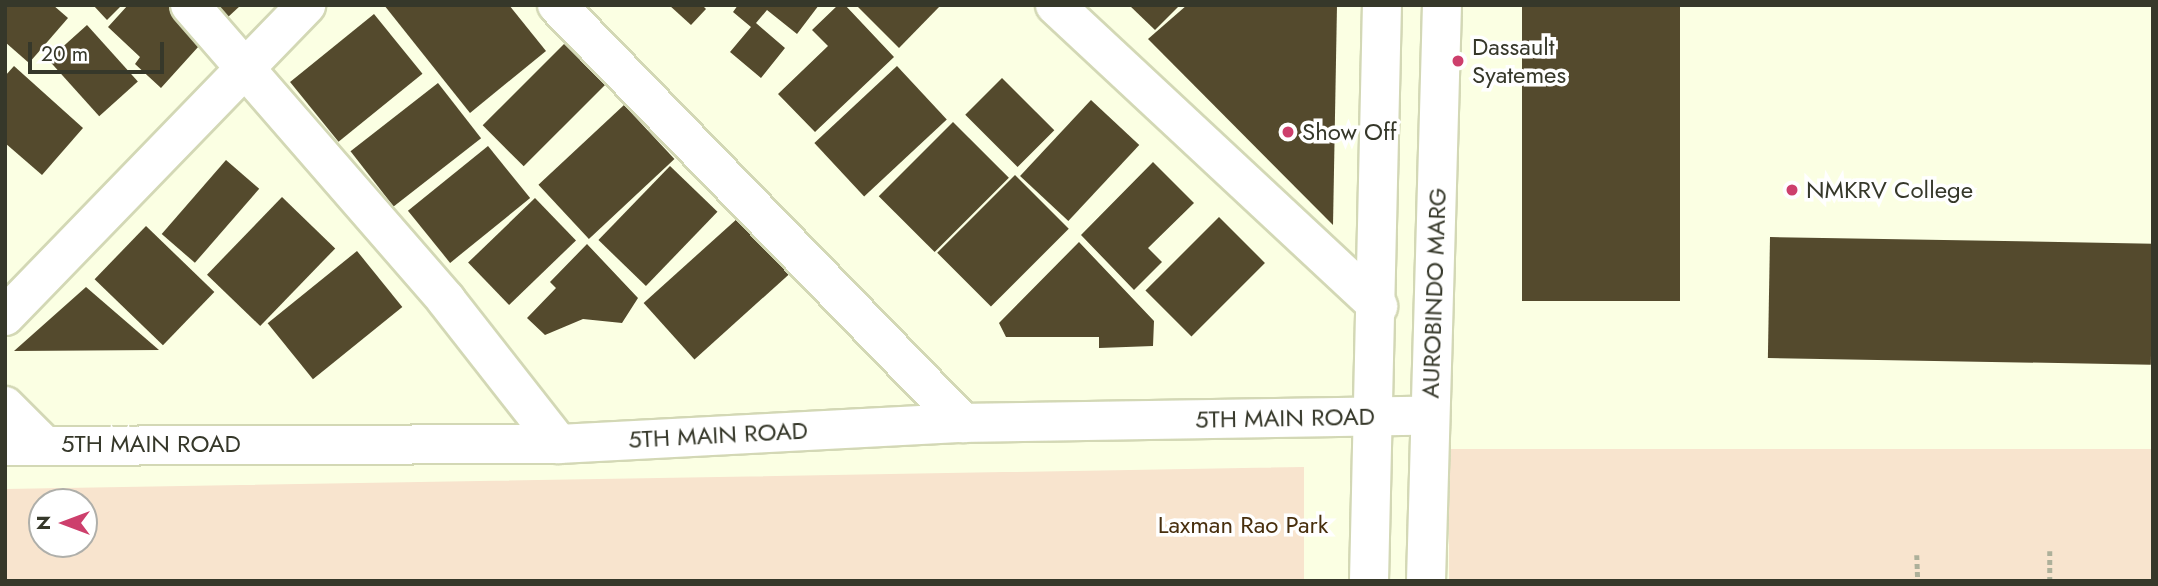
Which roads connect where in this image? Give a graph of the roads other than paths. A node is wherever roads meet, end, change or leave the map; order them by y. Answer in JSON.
{"nodes":[{"id":1,"x":190,"y":5,"type":"edge"},
{"id":2,"x":306,"y":5,"type":"edge"},
{"id":3,"x":557,"y":5,"type":"edge"},
{"id":4,"x":1055,"y":5,"type":"edge"},
{"id":5,"x":1382,"y":5,"type":"edge"},
{"id":6,"x":1442,"y":5,"type":"edge"},
{"id":7,"x":245,"y":69,"type":"junction"},
{"id":8,"x":1378,"y":306,"type":"junction"},
{"id":9,"x":5,"y":316,"type":"edge"},
{"id":10,"x":5,"y":406,"type":"edge"},
{"id":11,"x":1430,"y":416,"type":"junction"},
{"id":12,"x":1372,"y":417,"type":"junction"},
{"id":13,"x":963,"y":423,"type":"junction"},
{"id":14,"x":43,"y":444,"type":"junction"},
{"id":15,"x":559,"y":444,"type":"junction"},
{"id":16,"x":5,"y":446,"type":"edge"},
{"id":17,"x":1369,"y":581,"type":"edge"},
{"id":18,"x":1426,"y":581,"type":"edge"}],
"edges":[{"from":1,"to":7,"type":"street"},
{"from":2,"to":7,"type":"street"},
{"from":3,"to":13,"type":"street"},
{"from":4,"to":8,"type":"street"},
{"from":5,"to":8,"type":"street"},
{"from":6,"to":11,"type":"street","name":"AUROBINDO MARG"},
{"from":7,"to":9,"type":"street"},
{"from":7,"to":15,"type":"street"},
{"from":8,"to":12,"type":"street"},
{"from":10,"to":14,"type":"street"},
{"from":11,"to":12,"type":"street","name":"5TH MAIN ROAD"},
{"from":11,"to":18,"type":"street","name":"AUROBINDO MARG"},
{"from":12,"to":13,"type":"street","name":"5TH MAIN ROAD"},
{"from":12,"to":17,"type":"street"},
{"from":13,"to":15,"type":"street","name":"5TH MAIN ROAD"},
{"from":14,"to":15,"type":"street","name":"5TH MAIN ROAD"},
{"from":14,"to":16,"type":"street","name":"5TH MAIN ROAD"}]}
